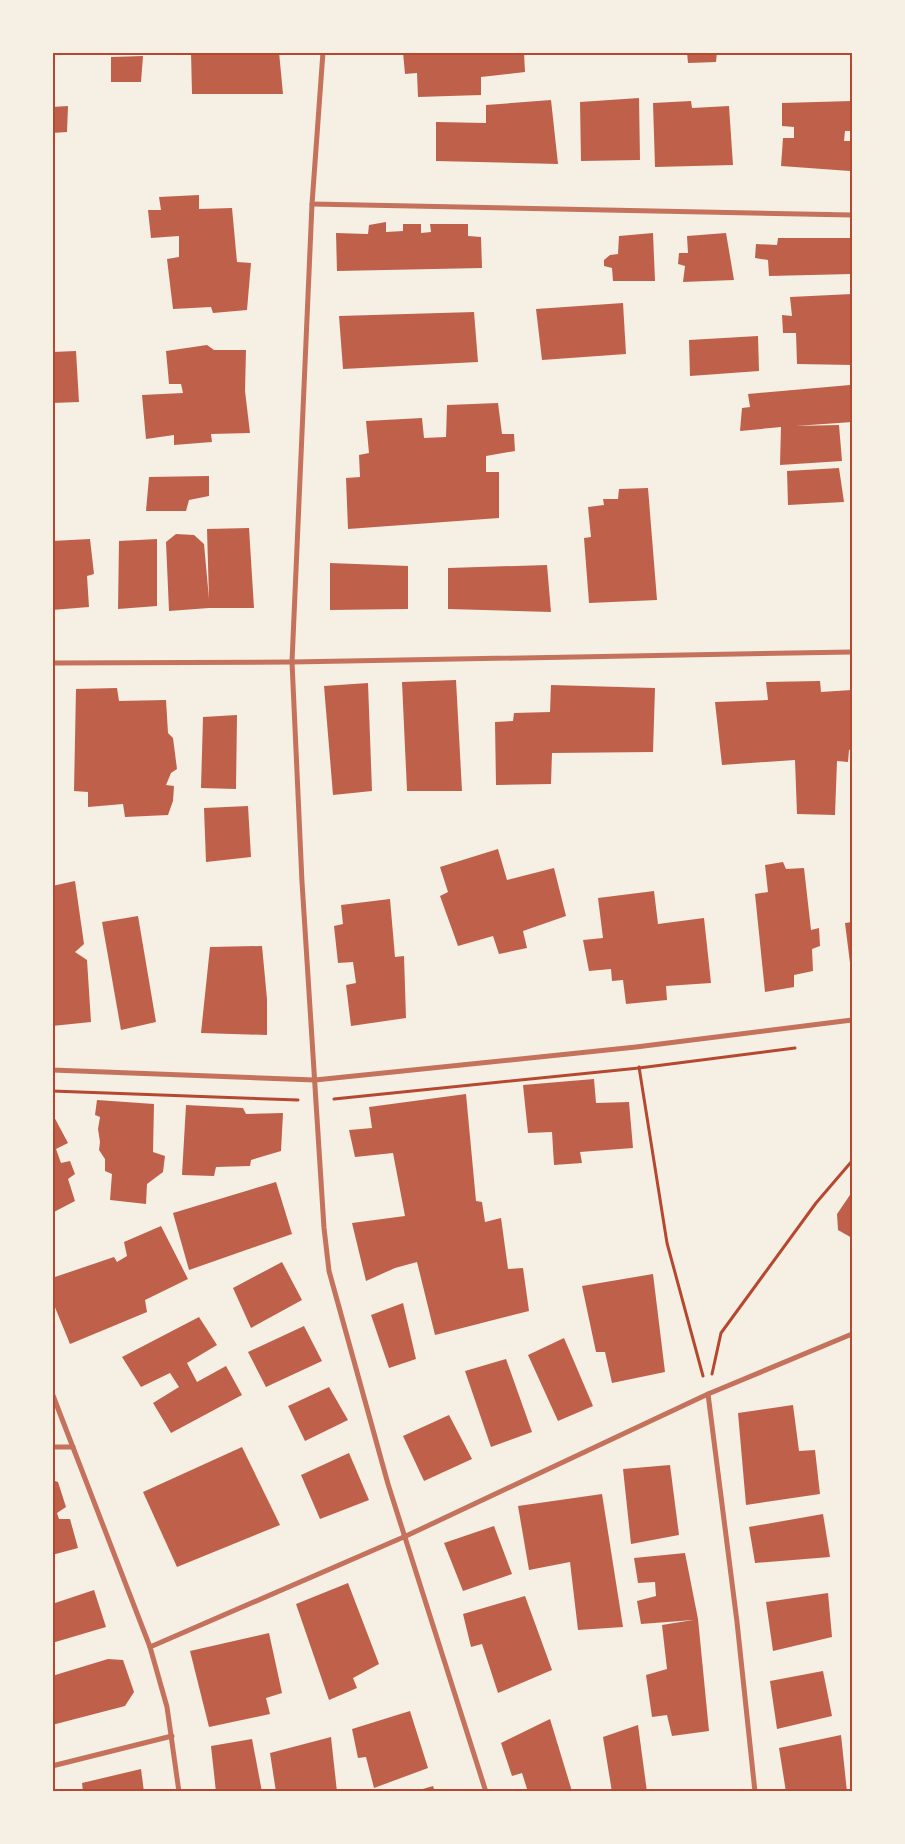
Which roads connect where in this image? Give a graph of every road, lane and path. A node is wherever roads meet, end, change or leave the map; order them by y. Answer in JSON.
{"nodes":[{"id":1,"x":323,"y":52,"type":"edge"},
{"id":2,"x":312,"y":204,"type":"junction"},
{"id":3,"x":852,"y":215,"type":"edge"},
{"id":4,"x":852,"y":652,"type":"edge"},
{"id":5,"x":292,"y":662,"type":"junction"},
{"id":6,"x":52,"y":663,"type":"edge"},
{"id":7,"x":852,"y":1020,"type":"edge"},
{"id":8,"x":636,"y":1048,"type":"junction"},
{"id":9,"x":52,"y":1070,"type":"edge"},
{"id":10,"x":315,"y":1080,"type":"junction"},
{"id":11,"x":852,"y":1161,"type":"edge"},
{"id":12,"x":852,"y":1334,"type":"edge"},
{"id":13,"x":52,"y":1393,"type":"edge"},
{"id":14,"x":708,"y":1394,"type":"junction"},
{"id":15,"x":52,"y":1447,"type":"edge"},
{"id":16,"x":73,"y":1447,"type":"junction"},
{"id":17,"x":406,"y":1536,"type":"junction"},
{"id":18,"x":150,"y":1647,"type":"junction"},
{"id":19,"x":172,"y":1736,"type":"junction"},
{"id":20,"x":52,"y":1766,"type":"edge"},
{"id":21,"x":179,"y":1792,"type":"edge"},
{"id":22,"x":486,"y":1792,"type":"edge"},
{"id":23,"x":755,"y":1792,"type":"edge"}],
"edges":[{"from":1,"to":2,"type":"street"},
{"from":2,"to":3,"type":"street"},
{"from":2,"to":5,"type":"street"},
{"from":4,"to":5,"type":"street"},
{"from":5,"to":6,"type":"street"},
{"from":5,"to":10,"type":"street"},
{"from":7,"to":8,"type":"street"},
{"from":8,"to":10,"type":"street"},
{"from":8,"to":14,"type":"path"},
{"from":9,"to":10,"type":"street"},
{"from":10,"to":17,"type":"street"},
{"from":11,"to":14,"type":"path"},
{"from":12,"to":14,"type":"street"},
{"from":13,"to":16,"type":"street"},
{"from":14,"to":17,"type":"street"},
{"from":14,"to":23,"type":"street"},
{"from":15,"to":16,"type":"street"},
{"from":16,"to":18,"type":"street"},
{"from":17,"to":18,"type":"street"},
{"from":17,"to":22,"type":"street"},
{"from":18,"to":19,"type":"street"},
{"from":19,"to":20,"type":"street"},
{"from":19,"to":21,"type":"street"}]}
